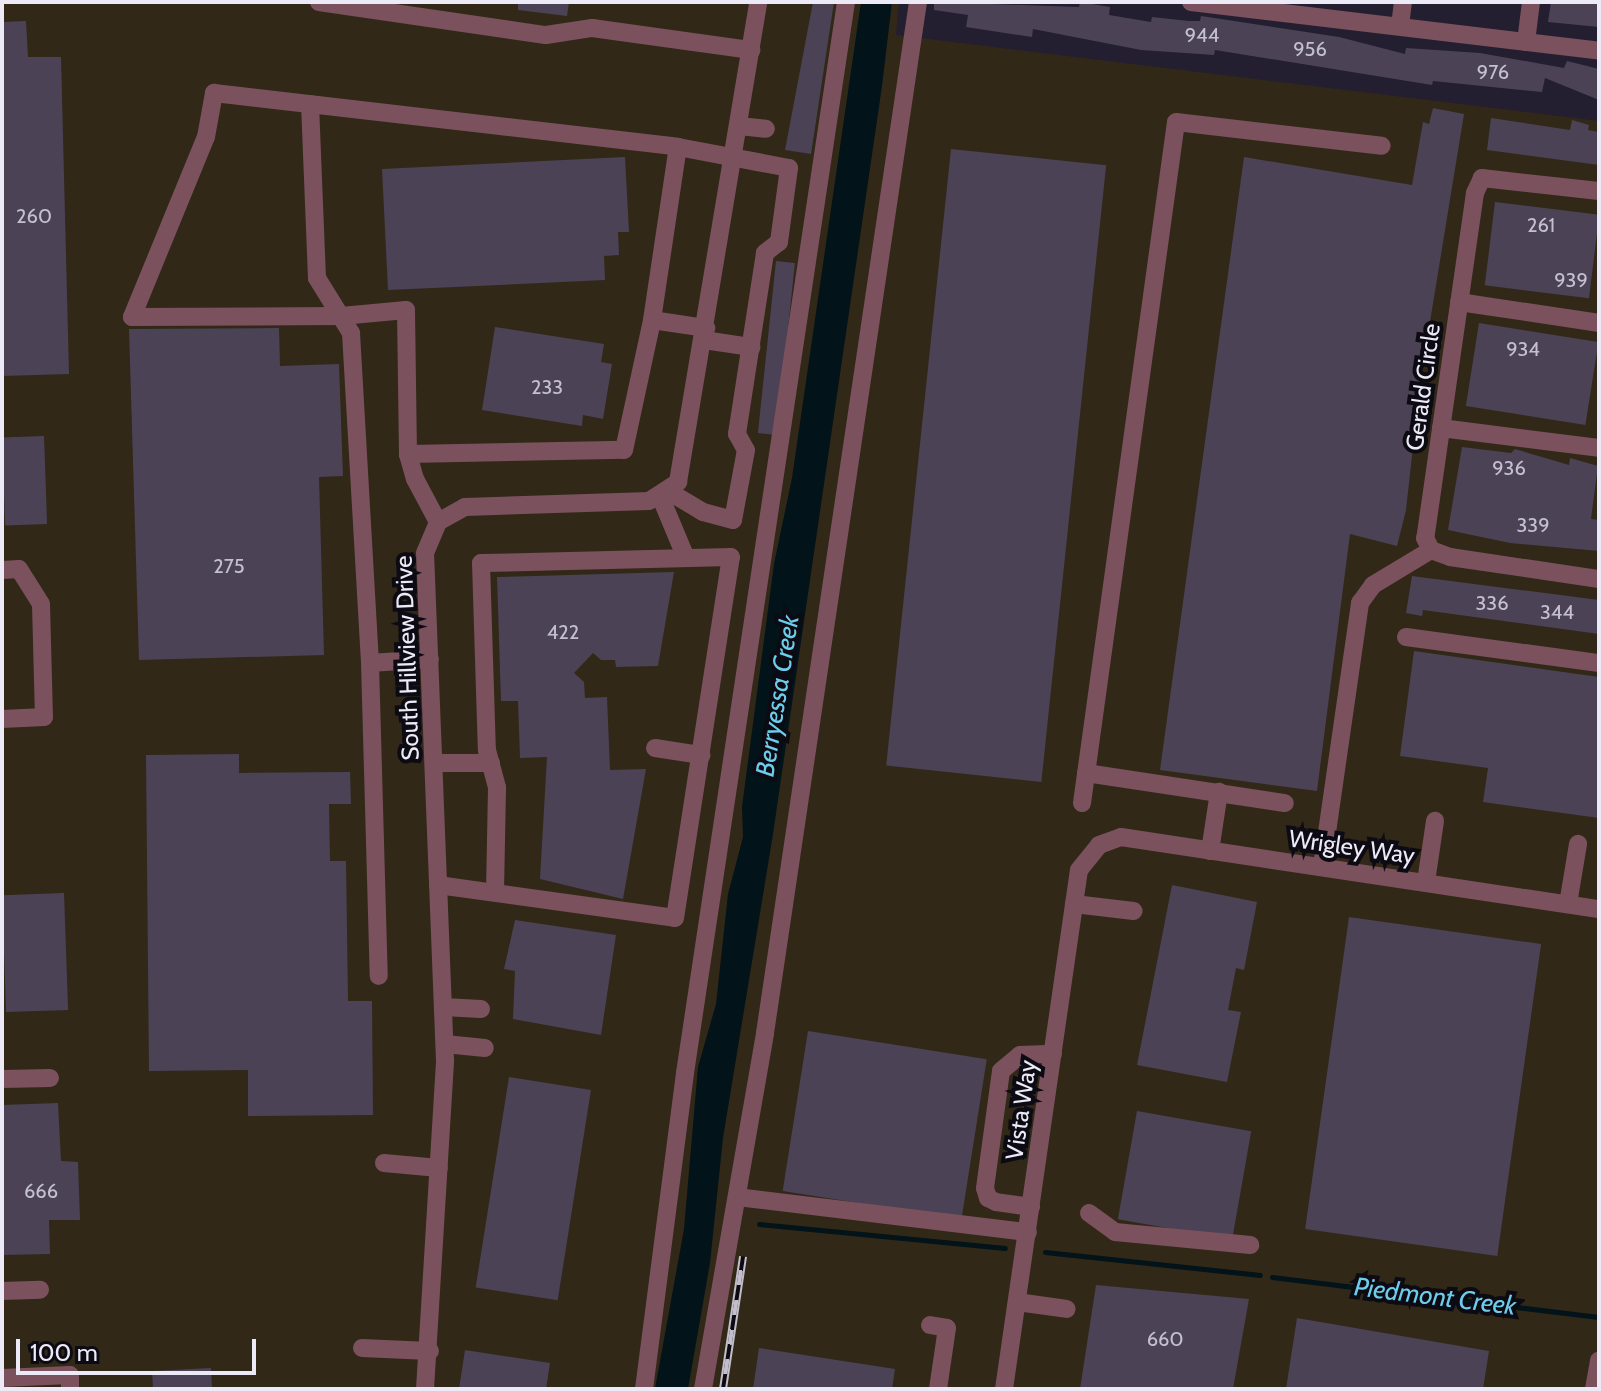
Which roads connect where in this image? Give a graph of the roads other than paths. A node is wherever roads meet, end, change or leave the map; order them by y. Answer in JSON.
{"nodes":[{"id":1,"x":319,"y":2,"type":"edge"},
{"id":2,"x":758,"y":2,"type":"edge"},
{"id":3,"x":846,"y":2,"type":"edge"},
{"id":4,"x":918,"y":2,"type":"edge"},
{"id":5,"x":1191,"y":2,"type":"edge"},
{"id":6,"x":1403,"y":2,"type":"edge"},
{"id":7,"x":1531,"y":2,"type":"edge"},
{"id":8,"x":1270,"y":6,"type":"edge"},
{"id":9,"x":1400,"y":26,"type":"junction"},
{"id":10,"x":1526,"y":42,"type":"junction"},
{"id":11,"x":751,"y":50,"type":"junction"},
{"id":12,"x":1599,"y":51,"type":"edge"},
{"id":13,"x":310,"y":104,"type":"junction"},
{"id":14,"x":739,"y":126,"type":"junction"},
{"id":15,"x":766,"y":129,"type":"dead end"},
{"id":16,"x":1382,"y":146,"type":"dead end"},
{"id":17,"x":678,"y":147,"type":"junction"},
{"id":18,"x":733,"y":161,"type":"junction"},
{"id":19,"x":1599,"y":191,"type":"edge"},
{"id":20,"x":1459,"y":302,"type":"junction"},
{"id":21,"x":341,"y":316,"type":"junction"},
{"id":22,"x":652,"y":320,"type":"junction"},
{"id":23,"x":1599,"y":323,"type":"edge"},
{"id":24,"x":705,"y":334,"type":"junction"},
{"id":25,"x":751,"y":347,"type":"junction"},
{"id":26,"x":1441,"y":428,"type":"junction"},
{"id":27,"x":1599,"y":448,"type":"edge"},
{"id":28,"x":408,"y":454,"type":"junction"},
{"id":29,"x":665,"y":495,"type":"junction"},
{"id":30,"x":438,"y":522,"type":"junction"},
{"id":31,"x":1431,"y":550,"type":"junction"},
{"id":32,"x":686,"y":558,"type":"junction"},
{"id":33,"x":2,"y":570,"type":"edge"},
{"id":34,"x":1599,"y":579,"type":"edge"},
{"id":35,"x":1406,"y":637,"type":"dead end"},
{"id":36,"x":430,"y":659,"type":"junction"},
{"id":37,"x":370,"y":663,"type":"junction"},
{"id":38,"x":1599,"y":663,"type":"edge"},
{"id":39,"x":2,"y":719,"type":"edge"},
{"id":40,"x":655,"y":748,"type":"dead end"},
{"id":41,"x":701,"y":755,"type":"junction"},
{"id":42,"x":434,"y":763,"type":"junction"},
{"id":43,"x":491,"y":763,"type":"junction"},
{"id":44,"x":1086,"y":773,"type":"junction"},
{"id":45,"x":1219,"y":792,"type":"junction"},
{"id":46,"x":1082,"y":803,"type":"dead end"},
{"id":47,"x":1285,"y":803,"type":"dead end"},
{"id":48,"x":1435,"y":821,"type":"dead end"},
{"id":49,"x":1578,"y":844,"type":"dead end"},
{"id":50,"x":1099,"y":845,"type":"joint"},
{"id":51,"x":1210,"y":851,"type":"junction"},
{"id":52,"x":1322,"y":867,"type":"junction"},
{"id":53,"x":1426,"y":882,"type":"junction"},
{"id":54,"x":438,"y":885,"type":"junction"},
{"id":55,"x":495,"y":890,"type":"junction"},
{"id":56,"x":1074,"y":904,"type":"junction"},
{"id":57,"x":1568,"y":904,"type":"junction"},
{"id":58,"x":1599,"y":909,"type":"edge"},
{"id":59,"x":1134,"y":911,"type":"dead end"},
{"id":60,"x":379,"y":976,"type":"dead end"},
{"id":61,"x":443,"y":1007,"type":"junction"},
{"id":62,"x":481,"y":1009,"type":"dead end"},
{"id":63,"x":445,"y":1044,"type":"junction"},
{"id":64,"x":485,"y":1048,"type":"dead end"},
{"id":65,"x":1053,"y":1054,"type":"junction"},
{"id":66,"x":50,"y":1078,"type":"dead end"},
{"id":67,"x":2,"y":1079,"type":"edge"},
{"id":68,"x":384,"y":1163,"type":"dead end"},
{"id":69,"x":439,"y":1168,"type":"junction"},
{"id":70,"x":737,"y":1197,"type":"junction"},
{"id":71,"x":1031,"y":1207,"type":"junction"},
{"id":72,"x":1089,"y":1213,"type":"dead end"},
{"id":73,"x":1028,"y":1232,"type":"junction"},
{"id":74,"x":1250,"y":1245,"type":"dead end"},
{"id":75,"x":40,"y":1290,"type":"dead end"},
{"id":76,"x":2,"y":1291,"type":"edge"},
{"id":77,"x":1017,"y":1302,"type":"junction"},
{"id":78,"x":1067,"y":1309,"type":"dead end"},
{"id":79,"x":432,"y":1317,"type":"junction"},
{"id":80,"x":451,"y":1319,"type":"dead end"},
{"id":81,"x":930,"y":1325,"type":"dead end"},
{"id":82,"x":362,"y":1348,"type":"dead end"},
{"id":83,"x":430,"y":1351,"type":"junction"},
{"id":84,"x":1599,"y":1360,"type":"edge"},
{"id":85,"x":2,"y":1378,"type":"edge"},
{"id":86,"x":70,"y":1389,"type":"edge"},
{"id":87,"x":425,"y":1389,"type":"edge"},
{"id":88,"x":644,"y":1389,"type":"edge"},
{"id":89,"x":703,"y":1389,"type":"edge"},
{"id":90,"x":938,"y":1389,"type":"edge"},
{"id":91,"x":1004,"y":1389,"type":"edge"},
{"id":92,"x":1594,"y":1389,"type":"edge"}],
"edges":[{"from":1,"to":11,"type":"street"},
{"from":2,"to":11,"type":"street"},
{"from":3,"to":88,"type":"street"},
{"from":4,"to":70,"type":"street"},
{"from":5,"to":8,"type":"street"},
{"from":6,"to":9,"type":"street"},
{"from":7,"to":10,"type":"street"},
{"from":8,"to":9,"type":"street"},
{"from":9,"to":10,"type":"street"},
{"from":10,"to":12,"type":"street"},
{"from":11,"to":14,"type":"street"},
{"from":13,"to":17,"type":"street"},
{"from":13,"to":21,"type":"street"},
{"from":13,"to":21,"type":"street"},
{"from":14,"to":15,"type":"street"},
{"from":14,"to":18,"type":"street"},
{"from":16,"to":44,"type":"street"},
{"from":17,"to":18,"type":"street"},
{"from":17,"to":22,"type":"street"},
{"from":18,"to":24,"type":"street"},
{"from":18,"to":25,"type":"street"},
{"from":19,"to":20,"type":"street","name":"Gerald Circle"},
{"from":20,"to":23,"type":"street"},
{"from":20,"to":26,"type":"street","name":"Gerald Circle"},
{"from":21,"to":28,"type":"street"},
{"from":21,"to":37,"type":"street"},
{"from":22,"to":24,"type":"street"},
{"from":22,"to":28,"type":"street"},
{"from":24,"to":25,"type":"street"},
{"from":24,"to":29,"type":"street"},
{"from":25,"to":29,"type":"street"},
{"from":26,"to":27,"type":"street"},
{"from":26,"to":31,"type":"street","name":"Gerald Circle"},
{"from":28,"to":30,"type":"street"},
{"from":29,"to":30,"type":"street"},
{"from":29,"to":32,"type":"street"},
{"from":30,"to":36,"type":"street","name":"South Hillview Drive"},
{"from":31,"to":34,"type":"street"},
{"from":31,"to":52,"type":"street"},
{"from":32,"to":41,"type":"street"},
{"from":32,"to":43,"type":"street"},
{"from":33,"to":39,"type":"street"},
{"from":35,"to":38,"type":"street"},
{"from":36,"to":37,"type":"street"},
{"from":36,"to":42,"type":"street","name":"South Hillview Drive"},
{"from":37,"to":60,"type":"street"},
{"from":40,"to":41,"type":"street"},
{"from":41,"to":55,"type":"street"},
{"from":42,"to":43,"type":"street"},
{"from":42,"to":54,"type":"street","name":"South Hillview Drive"},
{"from":43,"to":55,"type":"street"},
{"from":44,"to":45,"type":"street"},
{"from":44,"to":46,"type":"street"},
{"from":45,"to":47,"type":"street"},
{"from":45,"to":51,"type":"street"},
{"from":48,"to":53,"type":"street"},
{"from":49,"to":57,"type":"street"},
{"from":50,"to":51,"type":"street","name":"Wrigley Way"},
{"from":50,"to":56,"type":"street","name":"Vista Way"},
{"from":51,"to":52,"type":"street","name":"Wrigley Way"},
{"from":52,"to":53,"type":"street","name":"Wrigley Way"},
{"from":53,"to":57,"type":"street","name":"Wrigley Way"},
{"from":54,"to":55,"type":"street"},
{"from":54,"to":61,"type":"street","name":"South Hillview Drive"},
{"from":56,"to":59,"type":"street"},
{"from":56,"to":65,"type":"street","name":"Vista Way"},
{"from":57,"to":58,"type":"street","name":"Wrigley Way"},
{"from":61,"to":62,"type":"street"},
{"from":61,"to":63,"type":"street","name":"South Hillview Drive"},
{"from":63,"to":64,"type":"street"},
{"from":63,"to":69,"type":"street","name":"South Hillview Drive"},
{"from":65,"to":71,"type":"street","name":"Vista Way"},
{"from":65,"to":71,"type":"street"},
{"from":66,"to":67,"type":"street"},
{"from":68,"to":69,"type":"street"},
{"from":69,"to":79,"type":"street","name":"South Hillview Drive"},
{"from":70,"to":73,"type":"street"},
{"from":70,"to":89,"type":"street"},
{"from":71,"to":73,"type":"street","name":"Vista Way"},
{"from":72,"to":74,"type":"street"},
{"from":73,"to":77,"type":"street","name":"Vista Way"},
{"from":75,"to":76,"type":"street"},
{"from":77,"to":78,"type":"street"},
{"from":77,"to":91,"type":"street","name":"Vista Way"},
{"from":79,"to":80,"type":"street"},
{"from":79,"to":83,"type":"street","name":"South Hillview Drive"},
{"from":81,"to":90,"type":"street"},
{"from":82,"to":83,"type":"street"},
{"from":83,"to":87,"type":"street","name":"South Hillview Drive"},
{"from":84,"to":92,"type":"street"},
{"from":85,"to":86,"type":"street"}]}
